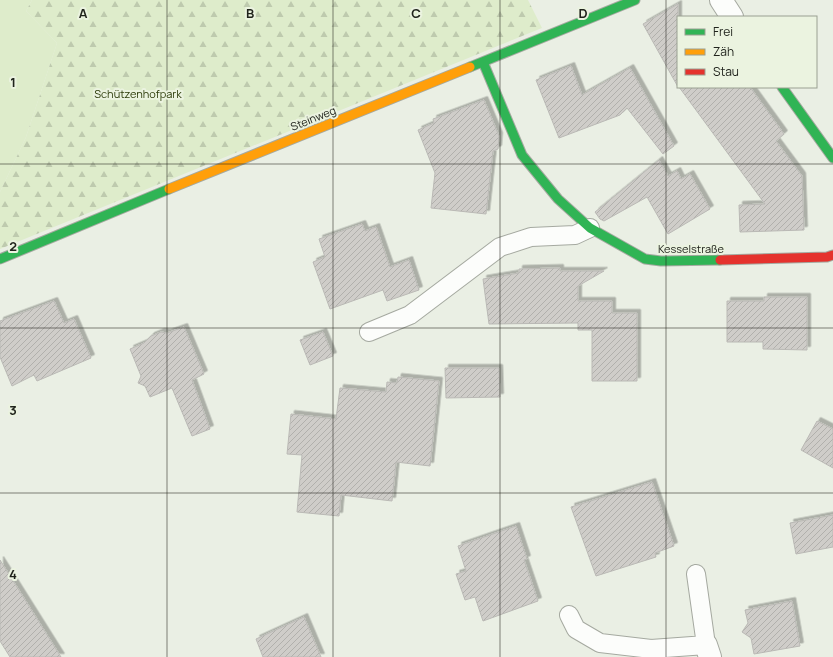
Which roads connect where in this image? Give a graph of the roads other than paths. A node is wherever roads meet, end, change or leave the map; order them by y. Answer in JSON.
{"nodes":[{"id":1,"x":635,"y":0,"type":"edge"},
{"id":2,"x":722,"y":0,"type":"edge"},
{"id":3,"x":731,"y":16,"type":"edge"},
{"id":4,"x":483,"y":62,"type":"junction"},
{"id":5,"x":783,"y":88,"type":"edge"},
{"id":6,"x":833,"y":158,"type":"edge"},
{"id":7,"x":590,"y":228,"type":"junction"},
{"id":8,"x":833,"y":255,"type":"edge"},
{"id":9,"x":0,"y":259,"type":"edge"},
{"id":10,"x":369,"y":332,"type":"dead end"},
{"id":11,"x":696,"y":574,"type":"dead end"},
{"id":12,"x":569,"y":615,"type":"dead end"},
{"id":13,"x":708,"y":651,"type":"edge"}],
"edges":[{"from":1,"to":4,"type":"street","name":"Steinweg"},
{"from":2,"to":3,"type":"street"},
{"from":4,"to":7,"type":"street","name":"Kesselstraße"},
{"from":4,"to":9,"type":"street","name":"Steinweg"},
{"from":5,"to":6,"type":"street"},
{"from":7,"to":8,"type":"street","name":"Kesselstraße"},
{"from":7,"to":10,"type":"lane"},
{"from":11,"to":13,"type":"lane"},
{"from":12,"to":13,"type":"lane"}]}
